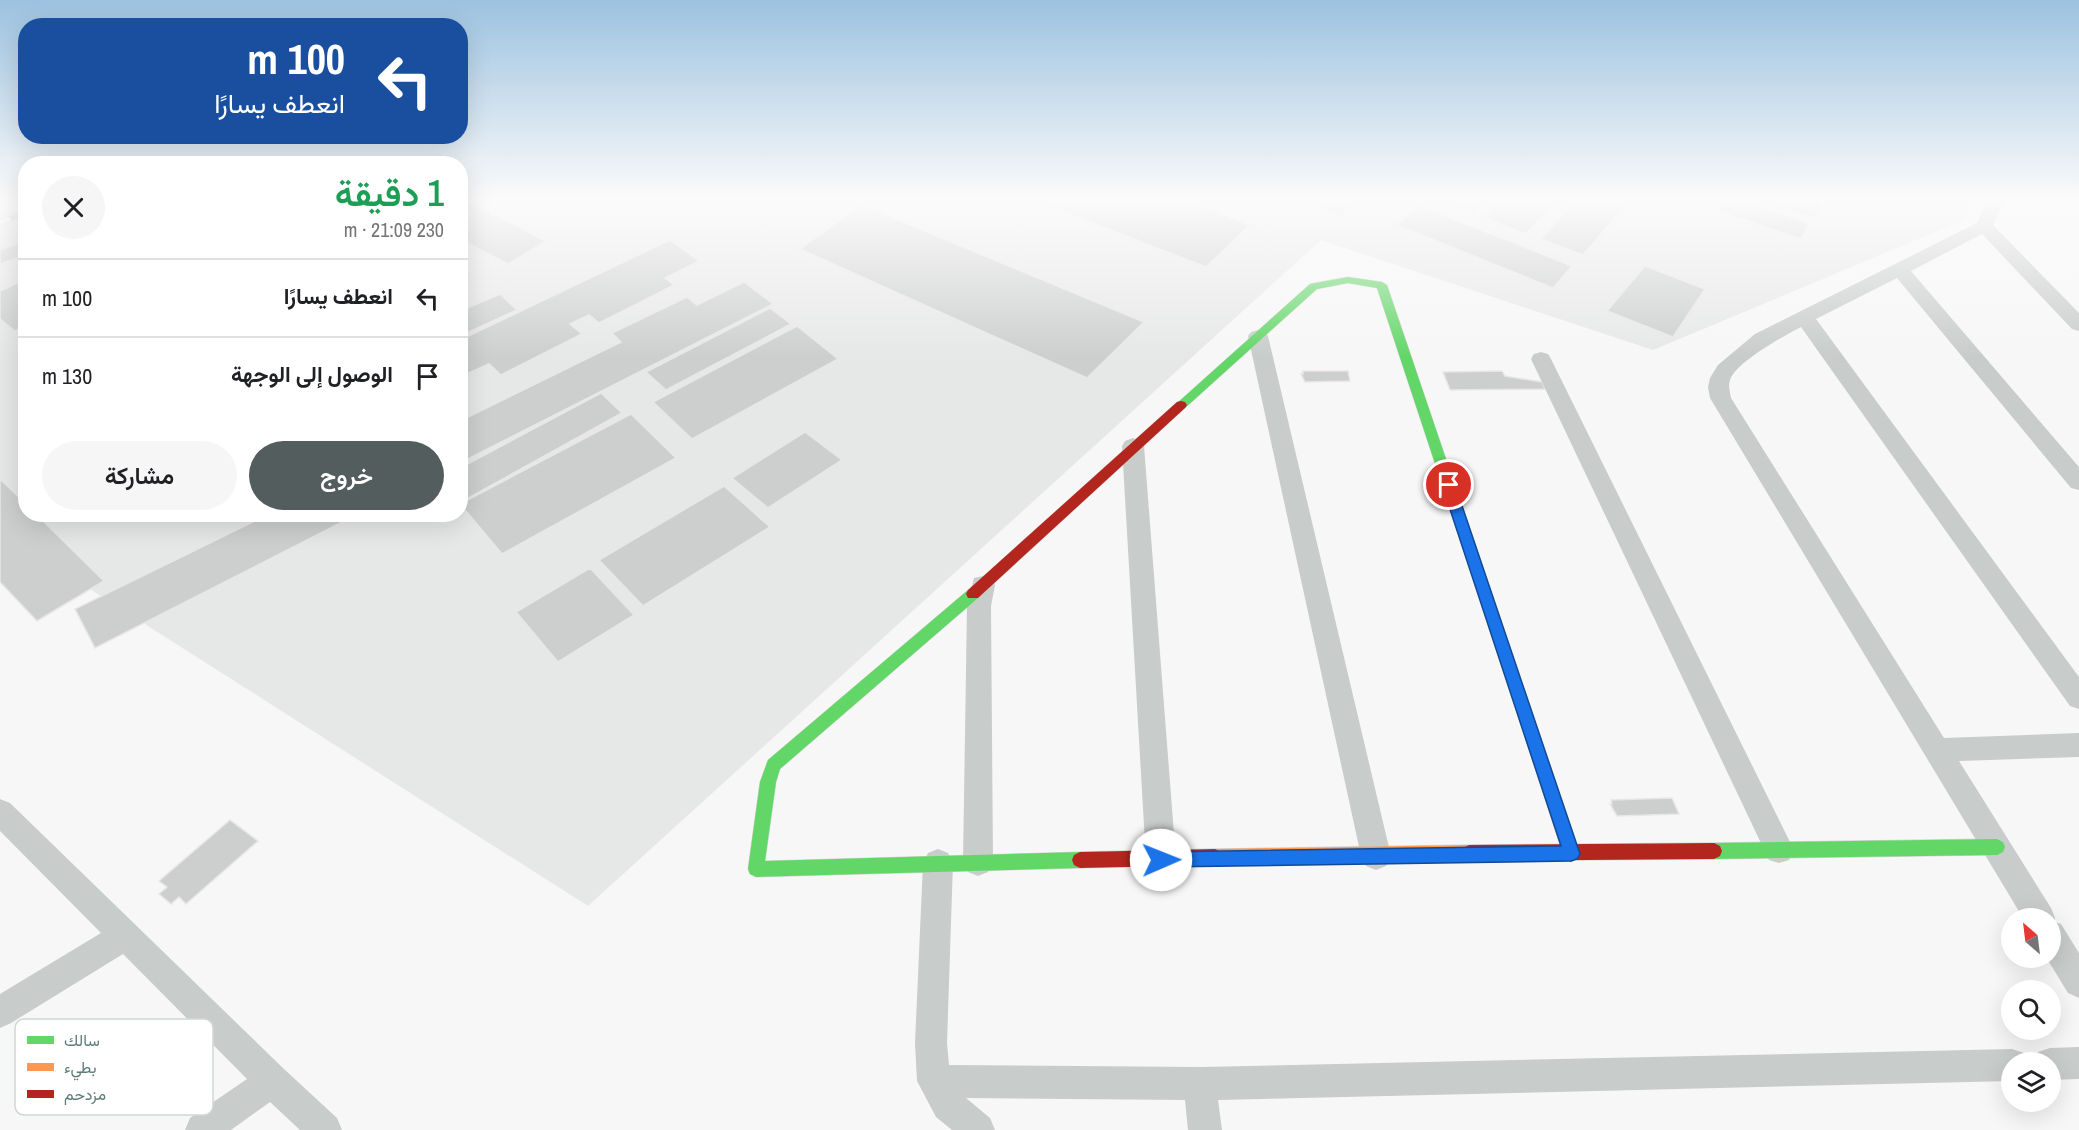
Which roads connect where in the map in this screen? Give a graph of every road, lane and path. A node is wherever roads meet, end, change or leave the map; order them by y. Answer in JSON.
{"nodes":[{"id":1,"x":1932,"y":252,"type":"edge"},
{"id":2,"x":2009,"y":252,"type":"edge"},
{"id":3,"x":1899,"y":268,"type":"junction"},
{"id":4,"x":1804,"y":317,"type":"junction"},
{"id":5,"x":2079,"y":325,"type":"edge"},
{"id":6,"x":1258,"y":336,"type":"junction"},
{"id":7,"x":1541,"y":359,"type":"dead end"},
{"id":8,"x":1133,"y":446,"type":"junction"},
{"id":9,"x":2079,"y":482,"type":"edge"},
{"id":10,"x":984,"y":585,"type":"junction"},
{"id":11,"x":2075,"y":686,"type":"edge"},
{"id":12,"x":2079,"y":745,"type":"edge"},
{"id":13,"x":1937,"y":750,"type":"junction"},
{"id":14,"x":0,"y":812,"type":"edge"},
{"id":15,"x":1996,"y":847,"type":"junction"},
{"id":16,"x":1779,"y":850,"type":"junction"},
{"id":17,"x":1571,"y":854,"type":"junction"},
{"id":18,"x":1376,"y":856,"type":"junction"},
{"id":19,"x":1161,"y":860,"type":"junction"},
{"id":20,"x":978,"y":862,"type":"junction"},
{"id":21,"x":938,"y":863,"type":"junction"},
{"id":22,"x":2034,"y":908,"type":"edge"},
{"id":23,"x":126,"y":935,"type":"junction"},
{"id":24,"x":2061,"y":953,"type":"edge"},
{"id":25,"x":2079,"y":982,"type":"edge"},
{"id":26,"x":0,"y":1012,"type":"edge"},
{"id":27,"x":210,"y":1019,"type":"edge"},
{"id":28,"x":213,"y":1022,"type":"edge"},
{"id":29,"x":2079,"y":1063,"type":"edge"},
{"id":30,"x":2061,"y":1064,"type":"edge"},
{"id":31,"x":2001,"y":1065,"type":"edge"},
{"id":32,"x":272,"y":1081,"type":"junction"},
{"id":33,"x":934,"y":1081,"type":"junction"},
{"id":34,"x":1200,"y":1084,"type":"junction"},
{"id":35,"x":202,"y":1130,"type":"edge"},
{"id":36,"x":325,"y":1130,"type":"edge"},
{"id":37,"x":978,"y":1130,"type":"edge"},
{"id":38,"x":1204,"y":1130,"type":"edge"}],
"edges":[{"from":1,"to":3,"type":"street"},
{"from":2,"to":5,"type":"street"},
{"from":3,"to":4,"type":"street"},
{"from":3,"to":9,"type":"street"},
{"from":4,"to":11,"type":"street"},
{"from":4,"to":13,"type":"street"},
{"from":6,"to":8,"type":"street"},
{"from":6,"to":17,"type":"street"},
{"from":6,"to":18,"type":"street"},
{"from":7,"to":16,"type":"street"},
{"from":8,"to":10,"type":"street"},
{"from":8,"to":19,"type":"street"},
{"from":10,"to":20,"type":"street"},
{"from":10,"to":21,"type":"street"},
{"from":12,"to":13,"type":"street"},
{"from":13,"to":15,"type":"street"},
{"from":14,"to":23,"type":"street"},
{"from":15,"to":16,"type":"street"},
{"from":15,"to":22,"type":"street"},
{"from":16,"to":17,"type":"street"},
{"from":17,"to":18,"type":"street"},
{"from":18,"to":19,"type":"street"},
{"from":19,"to":20,"type":"street"},
{"from":20,"to":21,"type":"street"},
{"from":21,"to":33,"type":"street"},
{"from":23,"to":26,"type":"street"},
{"from":23,"to":27,"type":"street"},
{"from":24,"to":25,"type":"street"},
{"from":28,"to":32,"type":"street"},
{"from":29,"to":30,"type":"street"},
{"from":31,"to":34,"type":"street"},
{"from":32,"to":35,"type":"street"},
{"from":32,"to":36,"type":"street"},
{"from":33,"to":34,"type":"street"},
{"from":33,"to":37,"type":"street"},
{"from":34,"to":38,"type":"street"}]}
